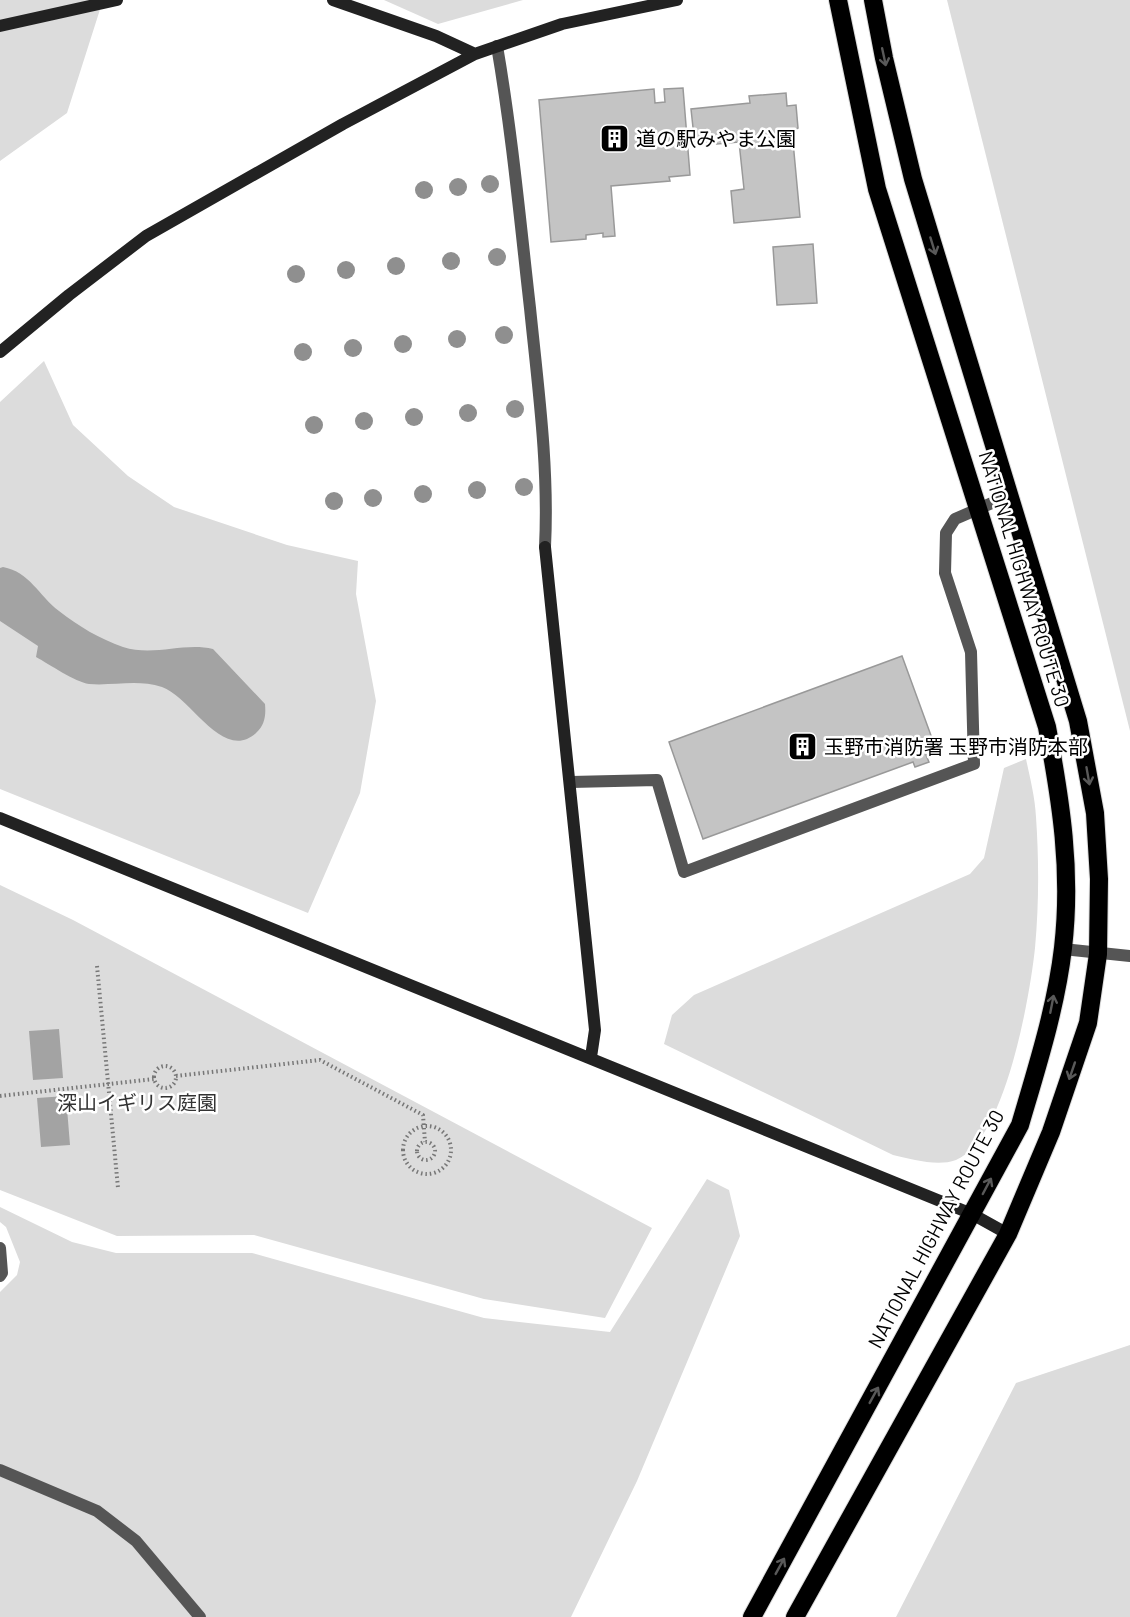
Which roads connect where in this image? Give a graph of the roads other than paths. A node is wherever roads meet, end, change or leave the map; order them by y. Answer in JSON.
{"nodes":[{"id":1,"x":117,"y":0,"type":"edge"},
{"id":2,"x":333,"y":0,"type":"edge"},
{"id":3,"x":677,"y":0,"type":"edge"},
{"id":4,"x":838,"y":0,"type":"edge"},
{"id":5,"x":873,"y":0,"type":"edge"},
{"id":6,"x":0,"y":26,"type":"edge"},
{"id":7,"x":497,"y":46,"type":"junction"},
{"id":8,"x":475,"y":54,"type":"junction"},
{"id":9,"x":0,"y":352,"type":"edge"},
{"id":10,"x":1008,"y":496,"type":"junction"},
{"id":11,"x":978,"y":507,"type":"junction"},
{"id":12,"x":571,"y":782,"type":"junction"},
{"id":13,"x":0,"y":818,"type":"edge"},
{"id":14,"x":1063,"y":949,"type":"junction"},
{"id":15,"x":1098,"y":954,"type":"junction"},
{"id":16,"x":1130,"y":956,"type":"edge"},
{"id":17,"x":591,"y":1057,"type":"junction"},
{"id":18,"x":972,"y":1214,"type":"junction"},
{"id":19,"x":1008,"y":1234,"type":"junction"},
{"id":20,"x":0,"y":1248,"type":"edge"},
{"id":21,"x":0,"y":1276,"type":"edge"},
{"id":22,"x":0,"y":1470,"type":"edge"},
{"id":23,"x":200,"y":1617,"type":"edge"},
{"id":24,"x":752,"y":1617,"type":"edge"},
{"id":25,"x":795,"y":1617,"type":"edge"}],
"edges":[{"from":1,"to":6,"type":"street"},
{"from":2,"to":8,"type":"street"},
{"from":3,"to":7,"type":"street"},
{"from":4,"to":11,"type":"highway","name":"NATIONAL HIGHWAY ROUTE 30"},
{"from":5,"to":10,"type":"highway","name":"NATIONAL HIGHWAY ROUTE 30","one_way":true},
{"from":7,"to":8,"type":"street"},
{"from":7,"to":12,"type":"street"},
{"from":8,"to":9,"type":"street"},
{"from":10,"to":11,"type":"street"},
{"from":10,"to":15,"type":"highway","name":"NATIONAL HIGHWAY ROUTE 30","one_way":true},
{"from":11,"to":12,"type":"street"},
{"from":11,"to":14,"type":"highway","name":"NATIONAL HIGHWAY ROUTE 30"},
{"from":12,"to":17,"type":"street"},
{"from":13,"to":17,"type":"street"},
{"from":14,"to":15,"type":"street"},
{"from":18,"to":14,"type":"highway","name":"NATIONAL HIGHWAY ROUTE 30","one_way":true},
{"from":15,"to":16,"type":"street"},
{"from":15,"to":19,"type":"highway","name":"NATIONAL HIGHWAY ROUTE 30","one_way":true},
{"from":17,"to":18,"type":"street"},
{"from":18,"to":19,"type":"street"},
{"from":24,"to":18,"type":"highway","name":"NATIONAL HIGHWAY ROUTE 30","one_way":true},
{"from":19,"to":25,"type":"highway","name":"NATIONAL HIGHWAY ROUTE 30"},
{"from":20,"to":21,"type":"street"},
{"from":22,"to":23,"type":"street"}]}
